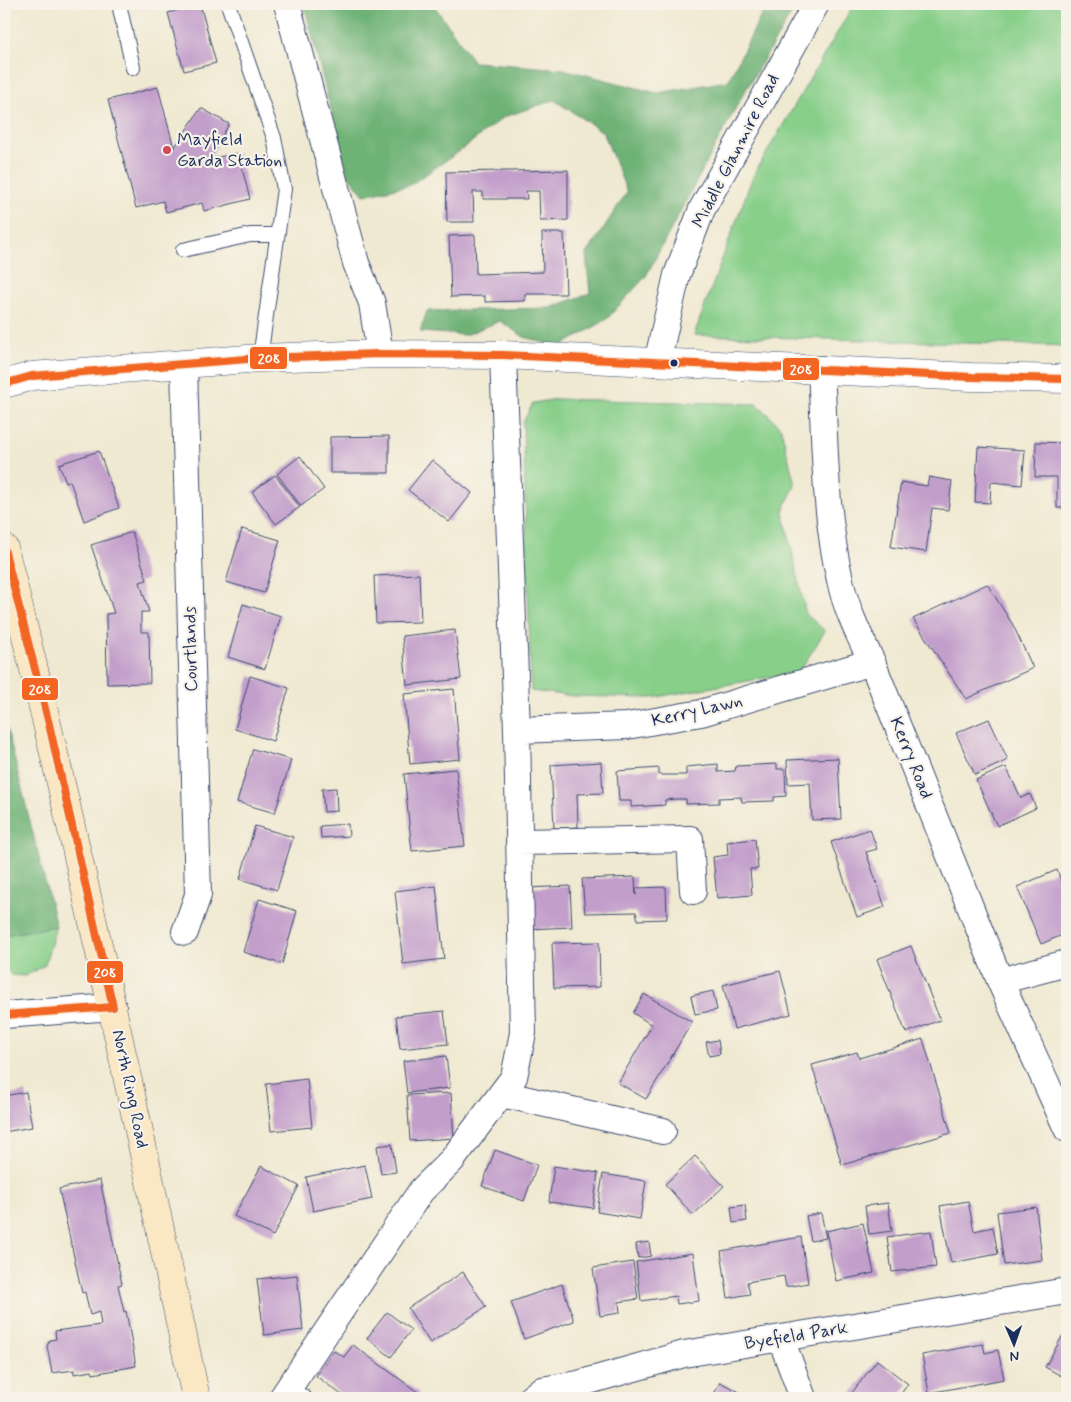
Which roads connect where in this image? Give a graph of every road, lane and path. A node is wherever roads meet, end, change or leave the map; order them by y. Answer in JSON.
{"nodes":[{"id":1,"x":119,"y":4,"type":"edge"},
{"id":2,"x":228,"y":4,"type":"edge"},
{"id":3,"x":287,"y":4,"type":"edge"},
{"id":4,"x":816,"y":4,"type":"edge"},
{"id":5,"x":133,"y":68,"type":"dead end"},
{"id":6,"x":277,"y":236,"type":"junction"},
{"id":7,"x":183,"y":250,"type":"dead end"},
{"id":8,"x":380,"y":354,"type":"junction"},
{"id":9,"x":503,"y":355,"type":"junction"},
{"id":10,"x":260,"y":358,"type":"junction"},
{"id":11,"x":657,"y":363,"type":"junction"},
{"id":12,"x":184,"y":364,"type":"junction"},
{"id":13,"x":821,"y":369,"type":"junction"},
{"id":14,"x":1067,"y":379,"type":"edge"},
{"id":15,"x":4,"y":384,"type":"edge"},
{"id":16,"x":4,"y":548,"type":"edge"},
{"id":17,"x":872,"y":662,"type":"junction"},
{"id":18,"x":517,"y":730,"type":"junction"},
{"id":19,"x":520,"y":842,"type":"junction"},
{"id":20,"x":693,"y":891,"type":"dead end"},
{"id":21,"x":185,"y":932,"type":"dead end"},
{"id":22,"x":1067,"y":963,"type":"edge"},
{"id":23,"x":1000,"y":981,"type":"junction"},
{"id":24,"x":113,"y":1007,"type":"junction"},
{"id":25,"x":4,"y":1015,"type":"edge"},
{"id":26,"x":502,"y":1094,"type":"junction"},
{"id":27,"x":1067,"y":1129,"type":"edge"},
{"id":28,"x":663,"y":1130,"type":"dead end"},
{"id":29,"x":1067,"y":1291,"type":"edge"},
{"id":30,"x":781,"y":1339,"type":"junction"},
{"id":31,"x":581,"y":1391,"type":"edge"},
{"id":32,"x":292,"y":1395,"type":"edge"},
{"id":33,"x":196,"y":1398,"type":"edge"},
{"id":34,"x":531,"y":1398,"type":"edge"},
{"id":35,"x":803,"y":1398,"type":"edge"}],
"edges":[{"from":1,"to":5,"type":"lane"},
{"from":2,"to":6,"type":"lane"},
{"from":3,"to":8,"type":"street"},
{"from":4,"to":11,"type":"street","name":"Middle Glanmire Road"},
{"from":6,"to":7,"type":"lane"},
{"from":6,"to":10,"type":"lane"},
{"from":8,"to":9,"type":"street"},
{"from":8,"to":10,"type":"street"},
{"from":9,"to":11,"type":"street"},
{"from":9,"to":18,"type":"street"},
{"from":10,"to":12,"type":"street"},
{"from":11,"to":13,"type":"street"},
{"from":12,"to":15,"type":"street"},
{"from":12,"to":21,"type":"street","name":"Courtlands"},
{"from":13,"to":14,"type":"street"},
{"from":13,"to":17,"type":"street","name":"Kerry Road"},
{"from":16,"to":24,"type":"main road","name":"North Ring Road"},
{"from":17,"to":18,"type":"street","name":"Kerry Lawn"},
{"from":17,"to":23,"type":"street","name":"Kerry Road"},
{"from":18,"to":19,"type":"street"},
{"from":19,"to":20,"type":"street"},
{"from":19,"to":26,"type":"street"},
{"from":22,"to":23,"type":"street"},
{"from":23,"to":27,"type":"street","name":"Kerry Road"},
{"from":24,"to":25,"type":"street"},
{"from":24,"to":33,"type":"main road","name":"North Ring Road"},
{"from":26,"to":28,"type":"street"},
{"from":26,"to":32,"type":"street"},
{"from":29,"to":30,"type":"street","name":"Byefield Park"},
{"from":30,"to":31,"type":"street","name":"Byefield Park"},
{"from":30,"to":35,"type":"street"},
{"from":31,"to":34,"type":"street","name":"Byefield Park"}]}
